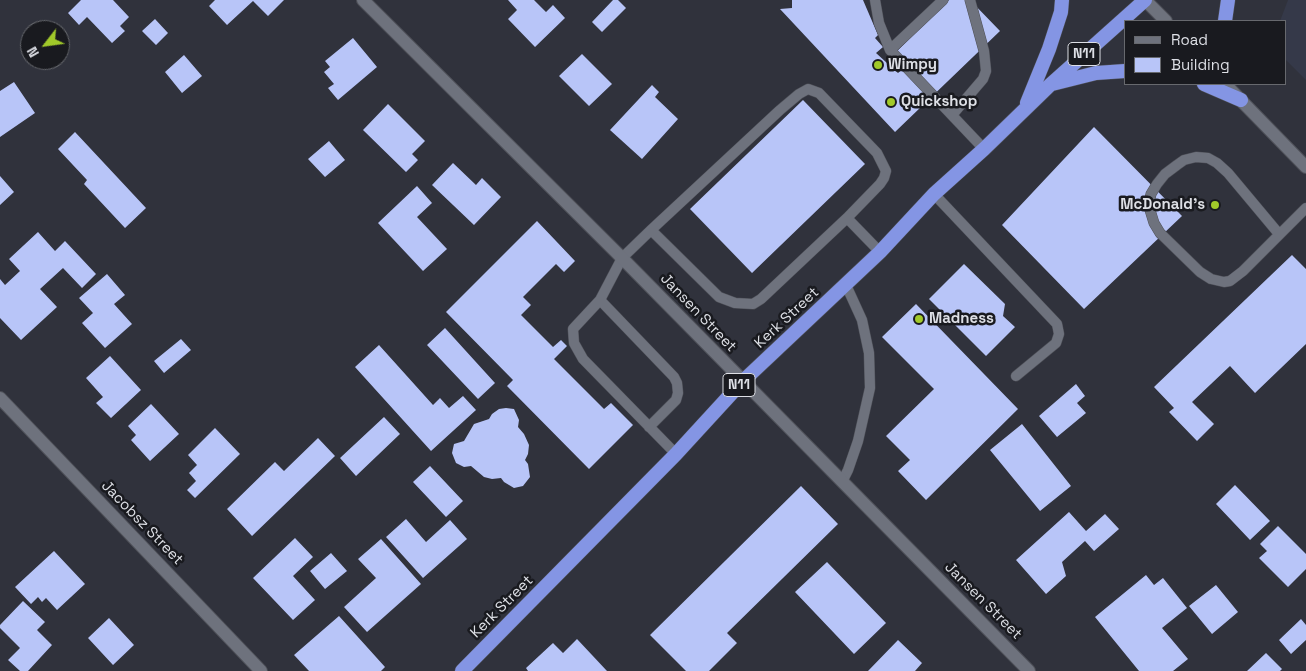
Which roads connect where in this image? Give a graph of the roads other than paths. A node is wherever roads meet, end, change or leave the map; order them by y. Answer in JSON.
{"nodes":[{"id":1,"x":363,"y":0,"type":"edge"},
{"id":2,"x":875,"y":0,"type":"edge"},
{"id":3,"x":943,"y":0,"type":"edge"},
{"id":4,"x":970,"y":0,"type":"edge"},
{"id":5,"x":1062,"y":0,"type":"edge"},
{"id":6,"x":1145,"y":0,"type":"edge"},
{"id":7,"x":1228,"y":0,"type":"edge"},
{"id":8,"x":1165,"y":20,"type":"edge"},
{"id":9,"x":1225,"y":20,"type":"edge"},
{"id":10,"x":890,"y":50,"type":"junction"},
{"id":11,"x":1124,"y":71,"type":"edge"},
{"id":12,"x":1050,"y":85,"type":"junction"},
{"id":13,"x":1206,"y":85,"type":"edge"},
{"id":14,"x":1227,"y":85,"type":"edge"},
{"id":15,"x":1235,"y":85,"type":"edge"},
{"id":16,"x":1241,"y":100,"type":"junction"},
{"id":17,"x":1025,"y":109,"type":"junction"},
{"id":18,"x":953,"y":114,"type":"junction"},
{"id":19,"x":984,"y":149,"type":"junction"},
{"id":20,"x":1306,"y":166,"type":"edge"},
{"id":21,"x":934,"y":194,"type":"junction"},
{"id":22,"x":1306,"y":208,"type":"edge"},
{"id":23,"x":847,"y":218,"type":"junction"},
{"id":24,"x":651,"y":230,"type":"junction"},
{"id":25,"x":1279,"y":234,"type":"junction"},
{"id":26,"x":880,"y":252,"type":"junction"},
{"id":27,"x":622,"y":258,"type":"junction"},
{"id":28,"x":846,"y":285,"type":"junction"},
{"id":29,"x":600,"y":300,"type":"junction"},
{"id":30,"x":1016,"y":376,"type":"dead end"},
{"id":31,"x":743,"y":381,"type":"junction"},
{"id":32,"x":0,"y":398,"type":"edge"},
{"id":33,"x":649,"y":427,"type":"junction"},
{"id":34,"x":676,"y":454,"type":"junction"},
{"id":35,"x":842,"y":482,"type":"junction"},
{"id":36,"x":261,"y":671,"type":"edge"},
{"id":37,"x":462,"y":671,"type":"edge"},
{"id":38,"x":1029,"y":671,"type":"edge"}],
"edges":[{"from":1,"to":27,"type":"street","name":"Jansen Street"},
{"from":2,"to":10,"type":"lane"},
{"from":3,"to":10,"type":"lane"},
{"from":4,"to":18,"type":"lane"},
{"from":5,"to":17,"type":"highway"},
{"from":6,"to":8,"type":"street"},
{"from":6,"to":12,"type":"highway","name":"Kerk Street","number":"N11"},
{"from":7,"to":9,"type":"highway"},
{"from":10,"to":18,"type":"lane"},
{"from":11,"to":12,"type":"highway"},
{"from":12,"to":17,"type":"highway","name":"Kerk Street","number":"N11"},
{"from":13,"to":16,"type":"highway"},
{"from":14,"to":16,"type":"street"},
{"from":15,"to":16,"type":"highway"},
{"from":16,"to":20,"type":"street"},
{"from":17,"to":19,"type":"highway","name":"Kerk Street","number":"N11"},
{"from":18,"to":19,"type":"lane"},
{"from":19,"to":21,"type":"highway","name":"Kerk Street","number":"N11"},
{"from":21,"to":26,"type":"highway","name":"Kerk Street","number":"N11"},
{"from":21,"to":30,"type":"lane"},
{"from":22,"to":25,"type":"lane"},
{"from":23,"to":24,"type":"lane"},
{"from":23,"to":24,"type":"lane"},
{"from":23,"to":26,"type":"lane"},
{"from":24,"to":27,"type":"lane"},
{"from":25,"to":25,"type":"lane"},
{"from":26,"to":28,"type":"highway","name":"Kerk Street","number":"N11"},
{"from":27,"to":29,"type":"lane"},
{"from":27,"to":31,"type":"street","name":"Jansen Street"},
{"from":28,"to":31,"type":"highway","name":"Kerk Street","number":"N11"},
{"from":28,"to":35,"type":"lane"},
{"from":29,"to":33,"type":"lane"},
{"from":29,"to":33,"type":"lane"},
{"from":31,"to":34,"type":"highway","name":"Kerk Street","number":"N11"},
{"from":31,"to":35,"type":"street","name":"Jansen Street"},
{"from":32,"to":36,"type":"street","name":"Jacobsz Street"},
{"from":33,"to":34,"type":"lane"},
{"from":34,"to":37,"type":"highway","name":"Kerk Street","number":"N11"},
{"from":35,"to":38,"type":"street","name":"Jansen Street"}]}
